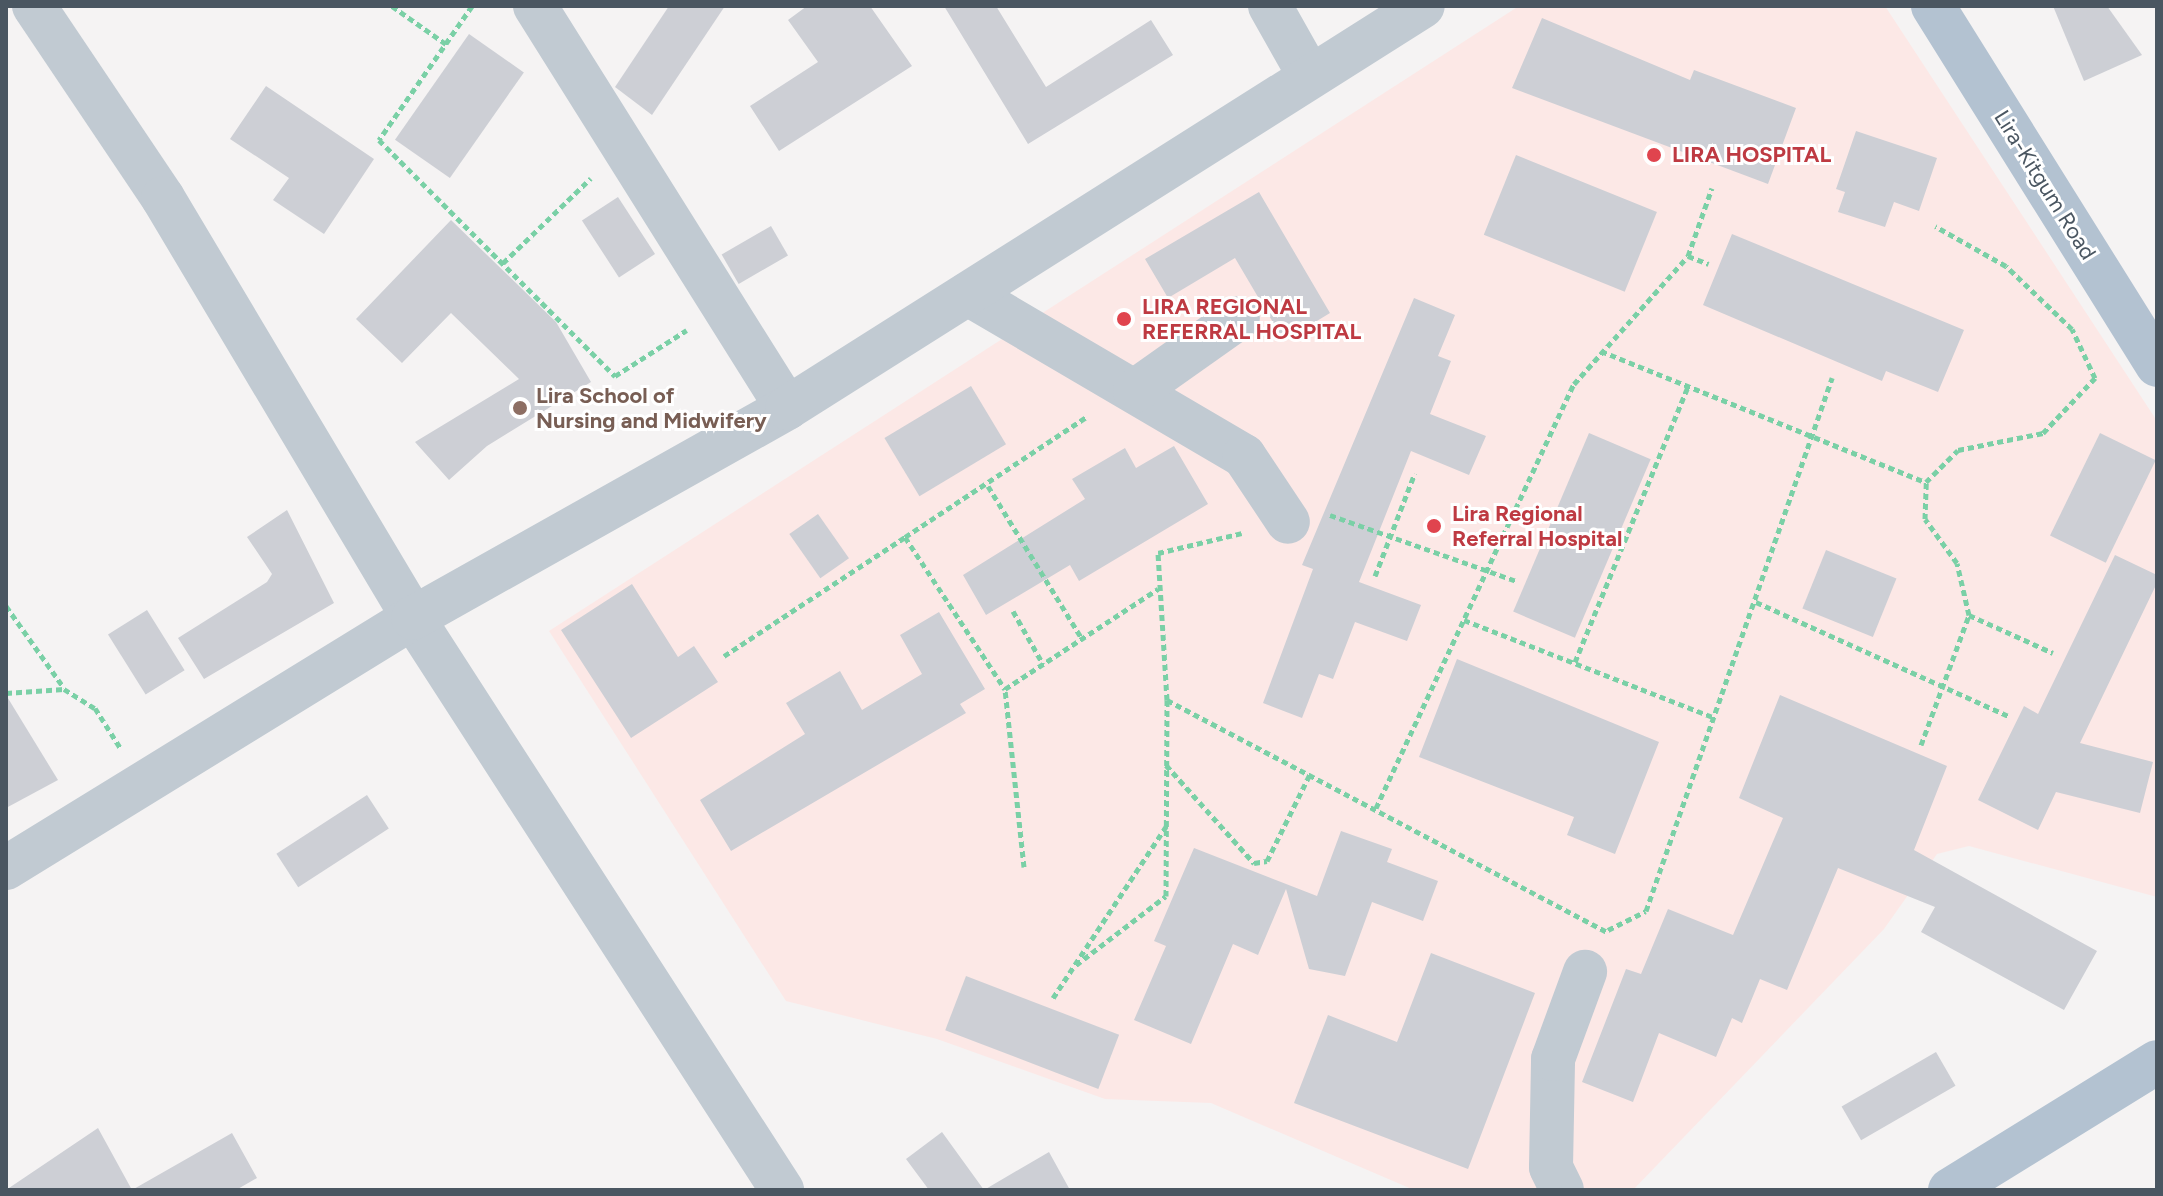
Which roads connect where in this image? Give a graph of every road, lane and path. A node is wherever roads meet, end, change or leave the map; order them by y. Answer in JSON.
{"nodes":[{"id":1,"x":34,"y":6,"type":"edge"},
{"id":2,"x":392,"y":6,"type":"edge"},
{"id":3,"x":472,"y":6,"type":"edge"},
{"id":4,"x":535,"y":6,"type":"edge"},
{"id":5,"x":1270,"y":6,"type":"edge"},
{"id":6,"x":1423,"y":6,"type":"edge"},
{"id":7,"x":1933,"y":6,"type":"edge"},
{"id":8,"x":446,"y":44,"type":"junction"},
{"id":9,"x":1310,"y":77,"type":"junction"},
{"id":10,"x":624,"y":147,"type":"junction"},
{"id":11,"x":1712,"y":188,"type":"dead end"},
{"id":12,"x":1935,"y":226,"type":"dead end"},
{"id":13,"x":1688,"y":256,"type":"junction"},
{"id":14,"x":503,"y":263,"type":"junction"},
{"id":15,"x":1709,"y":264,"type":"dead end"},
{"id":16,"x":968,"y":294,"type":"junction"},
{"id":17,"x":725,"y":306,"type":"junction"},
{"id":18,"x":1238,"y":318,"type":"dead end"},
{"id":19,"x":1601,"y":351,"type":"junction"},
{"id":20,"x":2157,"y":365,"type":"edge"},
{"id":21,"x":1832,"y":378,"type":"dead end"},
{"id":22,"x":1689,"y":384,"type":"junction"},
{"id":23,"x":1132,"y":390,"type":"junction"},
{"id":24,"x":787,"y":408,"type":"junction"},
{"id":25,"x":1810,"y":432,"type":"junction"},
{"id":26,"x":1415,"y":473,"type":"dead end"},
{"id":27,"x":1926,"y":482,"type":"junction"},
{"id":28,"x":988,"y":486,"type":"junction"},
{"id":29,"x":1288,"y":522,"type":"junction"},
{"id":30,"x":1391,"y":534,"type":"junction"},
{"id":31,"x":905,"y":537,"type":"junction"},
{"id":32,"x":1487,"y":568,"type":"junction"},
{"id":33,"x":1375,"y":576,"type":"dead end"},
{"id":34,"x":1516,"y":581,"type":"dead end"},
{"id":35,"x":1158,"y":589,"type":"junction"},
{"id":36,"x":1756,"y":602,"type":"junction"},
{"id":37,"x":6,"y":606,"type":"edge"},
{"id":38,"x":1013,"y":611,"type":"dead end"},
{"id":39,"x":1969,"y":615,"type":"junction"},
{"id":40,"x":413,"y":618,"type":"junction"},
{"id":41,"x":1464,"y":620,"type":"junction"},
{"id":42,"x":1082,"y":639,"type":"junction"},
{"id":43,"x":2053,"y":653,"type":"dead end"},
{"id":44,"x":724,"y":656,"type":"dead end"},
{"id":45,"x":1575,"y":662,"type":"junction"},
{"id":46,"x":1043,"y":664,"type":"junction"},
{"id":47,"x":1945,"y":688,"type":"junction"},
{"id":48,"x":64,"y":689,"type":"junction"},
{"id":49,"x":1005,"y":689,"type":"junction"},
{"id":50,"x":6,"y":693,"type":"edge"},
{"id":51,"x":1167,"y":700,"type":"junction"},
{"id":52,"x":2009,"y":716,"type":"dead end"},
{"id":53,"x":1713,"y":717,"type":"junction"},
{"id":54,"x":1921,"y":745,"type":"dead end"},
{"id":55,"x":1166,"y":765,"type":"junction"},
{"id":56,"x":1310,"y":774,"type":"junction"},
{"id":57,"x":140,"y":780,"type":"junction"},
{"id":58,"x":1376,"y":808,"type":"junction"},
{"id":59,"x":1168,"y":822,"type":"junction"},
{"id":60,"x":1024,"y":867,"type":"dead end"},
{"id":61,"x":6,"y":868,"type":"edge"},
{"id":62,"x":1608,"y":930,"type":"junction"},
{"id":63,"x":1076,"y":965,"type":"junction"},
{"id":64,"x":1585,"y":972,"type":"joint"},
{"id":65,"x":1053,"y":998,"type":"dead end"},
{"id":66,"x":2157,"y":1062,"type":"edge"},
{"id":67,"x":782,"y":1190,"type":"edge"},
{"id":68,"x":1562,"y":1190,"type":"edge"},
{"id":69,"x":1950,"y":1190,"type":"edge"}],
"edges":[{"from":1,"to":40,"type":"street"},
{"from":2,"to":8,"type":"path"},
{"from":3,"to":8,"type":"path"},
{"from":4,"to":10,"type":"street"},
{"from":5,"to":9,"type":"street"},
{"from":6,"to":9,"type":"street"},
{"from":7,"to":20,"type":"main road","name":"Lira-Kitgum Road"},
{"from":8,"to":14,"type":"path"},
{"from":9,"to":16,"type":"street"},
{"from":10,"to":14,"type":"path"},
{"from":10,"to":17,"type":"street"},
{"from":11,"to":13,"type":"path"},
{"from":12,"to":27,"type":"path"},
{"from":13,"to":15,"type":"path"},
{"from":13,"to":19,"type":"path"},
{"from":14,"to":17,"type":"path"},
{"from":16,"to":23,"type":"street"},
{"from":16,"to":24,"type":"street"},
{"from":17,"to":24,"type":"street"},
{"from":18,"to":23,"type":"street"},
{"from":19,"to":22,"type":"path"},
{"from":19,"to":32,"type":"path"},
{"from":21,"to":25,"type":"path"},
{"from":22,"to":25,"type":"path"},
{"from":22,"to":45,"type":"path"},
{"from":23,"to":28,"type":"path"},
{"from":23,"to":29,"type":"street"},
{"from":24,"to":40,"type":"street"},
{"from":25,"to":27,"type":"path"},
{"from":25,"to":36,"type":"path"},
{"from":26,"to":30,"type":"path"},
{"from":27,"to":39,"type":"path"},
{"from":28,"to":31,"type":"path"},
{"from":28,"to":42,"type":"path"},
{"from":29,"to":30,"type":"path"},
{"from":29,"to":35,"type":"path"},
{"from":30,"to":32,"type":"path"},
{"from":30,"to":33,"type":"path"},
{"from":31,"to":44,"type":"path"},
{"from":31,"to":49,"type":"path"},
{"from":32,"to":34,"type":"path"},
{"from":32,"to":41,"type":"path"},
{"from":35,"to":42,"type":"path"},
{"from":35,"to":51,"type":"path"},
{"from":36,"to":47,"type":"path"},
{"from":36,"to":53,"type":"path"},
{"from":37,"to":48,"type":"path"},
{"from":38,"to":46,"type":"path"},
{"from":39,"to":43,"type":"path"},
{"from":39,"to":47,"type":"path"},
{"from":40,"to":57,"type":"street"},
{"from":40,"to":67,"type":"street"},
{"from":41,"to":45,"type":"path"},
{"from":41,"to":58,"type":"path"},
{"from":42,"to":46,"type":"path"},
{"from":45,"to":53,"type":"path"},
{"from":46,"to":49,"type":"path"},
{"from":47,"to":52,"type":"path"},
{"from":47,"to":54,"type":"path"},
{"from":48,"to":50,"type":"path"},
{"from":48,"to":57,"type":"path"},
{"from":49,"to":60,"type":"path"},
{"from":51,"to":55,"type":"path"},
{"from":51,"to":56,"type":"path"},
{"from":53,"to":62,"type":"path"},
{"from":55,"to":56,"type":"path"},
{"from":55,"to":59,"type":"path"},
{"from":56,"to":58,"type":"path"},
{"from":57,"to":61,"type":"street"},
{"from":58,"to":62,"type":"path"},
{"from":59,"to":63,"type":"path"},
{"from":59,"to":63,"type":"path"},
{"from":62,"to":64,"type":"path"},
{"from":63,"to":65,"type":"path"},
{"from":64,"to":68,"type":"street"},
{"from":66,"to":69,"type":"main road"}]}
